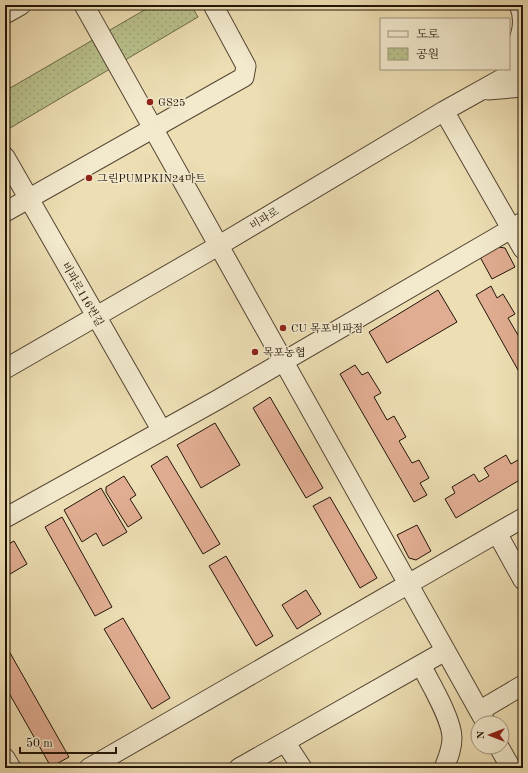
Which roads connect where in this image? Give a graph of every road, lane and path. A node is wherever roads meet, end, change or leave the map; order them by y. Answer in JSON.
{"nodes":[{"id":1,"x":21,"y":5,"type":"edge"},
{"id":2,"x":84,"y":5,"type":"edge"},
{"id":3,"x":212,"y":5,"type":"edge"},
{"id":4,"x":519,"y":5,"type":"edge"},
{"id":5,"x":5,"y":14,"type":"edge"},
{"id":6,"x":510,"y":56,"type":"edge"},
{"id":7,"x":523,"y":67,"type":"edge"},
{"id":8,"x":499,"y":70,"type":"edge"},
{"id":9,"x":523,"y":87,"type":"edge"},
{"id":10,"x":481,"y":91,"type":"junction"},
{"id":11,"x":444,"y":111,"type":"junction"},
{"id":12,"x":152,"y":128,"type":"junction"},
{"id":13,"x":5,"y":157,"type":"edge"},
{"id":14,"x":29,"y":198,"type":"junction"},
{"id":15,"x":5,"y":212,"type":"edge"},
{"id":16,"x":517,"y":226,"type":"edge"},
{"id":17,"x":218,"y":246,"type":"junction"},
{"id":18,"x":523,"y":249,"type":"edge"},
{"id":19,"x":96,"y":316,"type":"junction"},
{"id":20,"x":283,"y":362,"type":"junction"},
{"id":21,"x":5,"y":369,"type":"edge"},
{"id":22,"x":162,"y":430,"type":"junction"},
{"id":23,"x":7,"y":511,"type":"edge"},
{"id":24,"x":523,"y":518,"type":"edge"},
{"id":25,"x":497,"y":533,"type":"junction"},
{"id":26,"x":523,"y":580,"type":"edge"},
{"id":27,"x":408,"y":584,"type":"junction"},
{"id":28,"x":445,"y":651,"type":"junction"},
{"id":29,"x":421,"y":665,"type":"junction"},
{"id":30,"x":523,"y":685,"type":"edge"},
{"id":31,"x":481,"y":715,"type":"edge"},
{"id":32,"x":485,"y":715,"type":"edge"},
{"id":33,"x":286,"y":742,"type":"junction"},
{"id":34,"x":504,"y":755,"type":"edge"},
{"id":35,"x":5,"y":758,"type":"edge"},
{"id":36,"x":11,"y":768,"type":"edge"},
{"id":37,"x":89,"y":768,"type":"edge"},
{"id":38,"x":239,"y":768,"type":"edge"},
{"id":39,"x":302,"y":768,"type":"edge"},
{"id":40,"x":444,"y":768,"type":"edge"},
{"id":41,"x":511,"y":768,"type":"edge"}],
"edges":[{"from":1,"to":5,"type":"street"},
{"from":2,"to":12,"type":"street"},
{"from":3,"to":12,"type":"street"},
{"from":4,"to":6,"type":"street"},
{"from":7,"to":10,"type":"street","name":"비파로"},
{"from":8,"to":10,"type":"street"},
{"from":9,"to":10,"type":"street"},
{"from":10,"to":11,"type":"street","name":"비파로"},
{"from":11,"to":16,"type":"street"},
{"from":11,"to":17,"type":"street","name":"비파로"},
{"from":12,"to":14,"type":"street"},
{"from":12,"to":17,"type":"street"},
{"from":13,"to":14,"type":"street","name":"비파로116번길"},
{"from":14,"to":15,"type":"street"},
{"from":14,"to":19,"type":"street","name":"비파로116번길"},
{"from":16,"to":18,"type":"street"},
{"from":16,"to":20,"type":"street"},
{"from":17,"to":19,"type":"street","name":"비파로"},
{"from":17,"to":20,"type":"street"},
{"from":19,"to":21,"type":"street","name":"비파로"},
{"from":19,"to":22,"type":"street","name":"비파로116번길"},
{"from":20,"to":22,"type":"street"},
{"from":20,"to":27,"type":"street"},
{"from":22,"to":23,"type":"street"},
{"from":24,"to":25,"type":"street"},
{"from":25,"to":26,"type":"street"},
{"from":25,"to":27,"type":"street"},
{"from":27,"to":28,"type":"street"},
{"from":27,"to":37,"type":"street"},
{"from":28,"to":29,"type":"street"},
{"from":28,"to":31,"type":"street"},
{"from":29,"to":33,"type":"street"},
{"from":29,"to":40,"type":"street"},
{"from":30,"to":32,"type":"street"},
{"from":33,"to":38,"type":"street"},
{"from":33,"to":39,"type":"street"},
{"from":34,"to":41,"type":"street"},
{"from":35,"to":36,"type":"street"}]}
